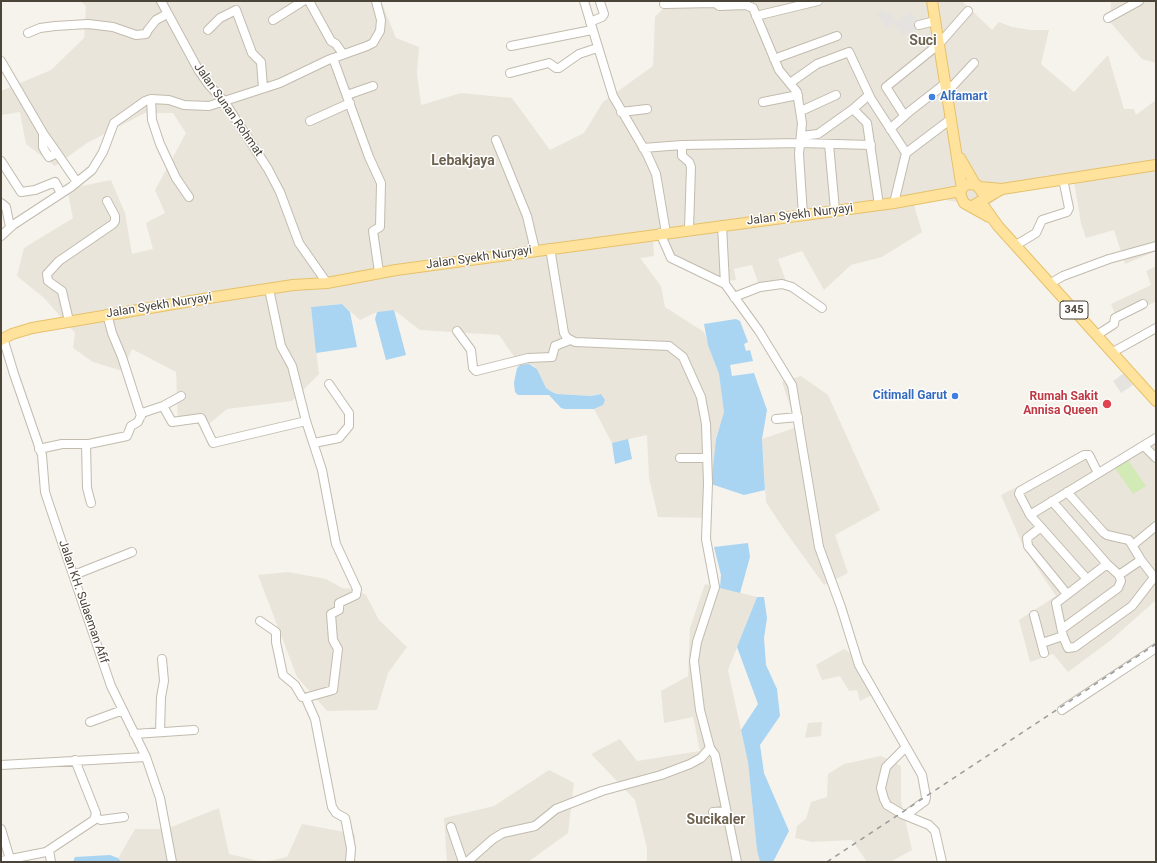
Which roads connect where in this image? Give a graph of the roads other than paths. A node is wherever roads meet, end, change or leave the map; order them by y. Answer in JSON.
{"nodes":[{"id":1,"x":161,"y":1,"type":"edge"},
{"id":2,"x":303,"y":1,"type":"edge"},
{"id":3,"x":310,"y":1,"type":"edge"},
{"id":4,"x":376,"y":1,"type":"edge"},
{"id":5,"x":584,"y":1,"type":"edge"},
{"id":6,"x":818,"y":1,"type":"edge"},
{"id":7,"x":932,"y":1,"type":"edge"},
{"id":8,"x":1139,"y":1,"type":"edge"},
{"id":9,"x":600,"y":2,"type":"dead end"},
{"id":10,"x":714,"y":2,"type":"edge"},
{"id":11,"x":664,"y":4,"type":"dead end"},
{"id":12,"x":968,"y":11,"type":"dead end"},
{"id":13,"x":167,"y":14,"type":"junction"},
{"id":14,"x":756,"y":16,"type":"junction"},
{"id":15,"x":1108,"y":18,"type":"dead end"},
{"id":16,"x":272,"y":20,"type":"dead end"},
{"id":17,"x":590,"y":22,"type":"junction"},
{"id":18,"x":935,"y":22,"type":"junction"},
{"id":19,"x":919,"y":25,"type":"dead end"},
{"id":20,"x":208,"y":30,"type":"dead end"},
{"id":21,"x":592,"y":30,"type":"junction"},
{"id":22,"x":28,"y":33,"type":"dead end"},
{"id":23,"x":837,"y":36,"type":"dead end"},
{"id":24,"x":939,"y":44,"type":"junction"},
{"id":25,"x":511,"y":46,"type":"dead end"},
{"id":26,"x":597,"y":48,"type":"junction"},
{"id":27,"x":342,"y":54,"type":"junction"},
{"id":28,"x":333,"y":58,"type":"junction"},
{"id":29,"x":774,"y":59,"type":"junction"},
{"id":30,"x":1,"y":61,"type":"edge"},
{"id":31,"x":974,"y":63,"type":"dead end"},
{"id":32,"x":510,"y":73,"type":"dead end"},
{"id":33,"x":790,"y":82,"type":"junction"},
{"id":34,"x":373,"y":86,"type":"dead end"},
{"id":35,"x":263,"y":88,"type":"junction"},
{"id":36,"x":947,"y":88,"type":"junction"},
{"id":37,"x":798,"y":95,"type":"junction"},
{"id":38,"x":836,"y":95,"type":"dead end"},
{"id":39,"x":869,"y":95,"type":"junction"},
{"id":40,"x":151,"y":99,"type":"junction"},
{"id":41,"x":348,"y":99,"type":"junction"},
{"id":42,"x":224,"y":101,"type":"junction"},
{"id":43,"x":763,"y":102,"type":"dead end"},
{"id":44,"x":647,"y":109,"type":"dead end"},
{"id":45,"x":853,"y":109,"type":"junction"},
{"id":46,"x":801,"y":111,"type":"junction"},
{"id":47,"x":621,"y":112,"type":"junction"},
{"id":48,"x":904,"y":115,"type":"junction"},
{"id":49,"x":951,"y":119,"type":"junction"},
{"id":50,"x":310,"y":121,"type":"dead end"},
{"id":51,"x":890,"y":129,"type":"junction"},
{"id":52,"x":496,"y":140,"type":"dead end"},
{"id":53,"x":801,"y":140,"type":"junction"},
{"id":54,"x":829,"y":144,"type":"junction"},
{"id":55,"x":682,"y":145,"type":"junction"},
{"id":56,"x":871,"y":145,"type":"junction"},
{"id":57,"x":643,"y":148,"type":"junction"},
{"id":58,"x":906,"y":153,"type":"junction"},
{"id":59,"x":957,"y":153,"type":"junction"},
{"id":60,"x":1,"y":161,"type":"edge"},
{"id":61,"x":1156,"y":165,"type":"edge"},
{"id":62,"x":1063,"y":179,"type":"junction"},
{"id":63,"x":77,"y":182,"type":"junction"},
{"id":64,"x":977,"y":185,"type":"junction"},
{"id":65,"x":1002,"y":189,"type":"junction"},
{"id":66,"x":61,"y":193,"type":"junction"},
{"id":67,"x":963,"y":196,"type":"junction"},
{"id":68,"x":189,"y":197,"type":"dead end"},
{"id":69,"x":107,"y":201,"type":"dead end"},
{"id":70,"x":980,"y":201,"type":"junction"},
{"id":71,"x":1,"y":203,"type":"edge"},
{"id":72,"x":894,"y":203,"type":"junction"},
{"id":73,"x":879,"y":205,"type":"junction"},
{"id":74,"x":835,"y":210,"type":"junction"},
{"id":75,"x":803,"y":215,"type":"junction"},
{"id":76,"x":992,"y":219,"type":"junction"},
{"id":77,"x":10,"y":223,"type":"junction"},
{"id":78,"x":722,"y":225,"type":"junction"},
{"id":79,"x":689,"y":229,"type":"junction"},
{"id":80,"x":663,"y":233,"type":"junction"},
{"id":81,"x":1,"y":236,"type":"edge"},
{"id":82,"x":1016,"y":245,"type":"junction"},
{"id":83,"x":1156,"y":246,"type":"edge"},
{"id":84,"x":550,"y":248,"type":"junction"},
{"id":85,"x":535,"y":250,"type":"junction"},
{"id":86,"x":379,"y":272,"type":"junction"},
{"id":87,"x":326,"y":283,"type":"junction"},
{"id":88,"x":1051,"y":283,"type":"junction"},
{"id":89,"x":724,"y":284,"type":"junction"},
{"id":90,"x":269,"y":289,"type":"junction"},
{"id":91,"x":734,"y":297,"type":"junction"},
{"id":92,"x":1143,"y":304,"type":"dead end"},
{"id":93,"x":822,"y":308,"type":"dead end"},
{"id":94,"x":107,"y":314,"type":"junction"},
{"id":95,"x":69,"y":321,"type":"junction"},
{"id":96,"x":1156,"y":328,"type":"edge"},
{"id":97,"x":458,"y":331,"type":"dead end"},
{"id":98,"x":1097,"y":335,"type":"junction"},
{"id":99,"x":2,"y":339,"type":"edge"},
{"id":100,"x":570,"y":340,"type":"junction"},
{"id":101,"x":1113,"y":352,"type":"junction"},
{"id":102,"x":329,"y":384,"type":"dead end"},
{"id":103,"x":181,"y":396,"type":"dead end"},
{"id":104,"x":1156,"y":401,"type":"edge"},
{"id":105,"x":163,"y":406,"type":"junction"},
{"id":106,"x":141,"y":416,"type":"junction"},
{"id":107,"x":798,"y":417,"type":"junction"},
{"id":108,"x":776,"y":419,"type":"dead end"},
{"id":109,"x":306,"y":421,"type":"junction"},
{"id":110,"x":1156,"y":438,"type":"edge"},
{"id":111,"x":314,"y":443,"type":"junction"},
{"id":112,"x":86,"y":444,"type":"junction"},
{"id":113,"x":1145,"y":447,"type":"junction"},
{"id":114,"x":39,"y":449,"type":"junction"},
{"id":115,"x":680,"y":458,"type":"dead end"},
{"id":116,"x":707,"y":458,"type":"junction"},
{"id":117,"x":1156,"y":458,"type":"edge"},
{"id":118,"x":1098,"y":473,"type":"junction"},
{"id":119,"x":1067,"y":492,"type":"junction"},
{"id":120,"x":1052,"y":501,"type":"junction"},
{"id":121,"x":91,"y":502,"type":"dead end"},
{"id":122,"x":1030,"y":515,"type":"junction"},
{"id":123,"x":1156,"y":526,"type":"edge"},
{"id":124,"x":1041,"y":527,"type":"junction"},
{"id":125,"x":1132,"y":545,"type":"junction"},
{"id":126,"x":132,"y":552,"type":"dead end"},
{"id":127,"x":1141,"y":560,"type":"junction"},
{"id":128,"x":1107,"y":564,"type":"junction"},
{"id":129,"x":74,"y":575,"type":"junction"},
{"id":130,"x":1119,"y":575,"type":"junction"},
{"id":131,"x":1155,"y":576,"type":"edge"},
{"id":132,"x":1087,"y":579,"type":"junction"},
{"id":133,"x":1067,"y":594,"type":"junction"},
{"id":134,"x":1034,"y":615,"type":"dead end"},
{"id":135,"x":260,"y":621,"type":"dead end"},
{"id":136,"x":1062,"y":633,"type":"junction"},
{"id":137,"x":1042,"y":643,"type":"junction"},
{"id":138,"x":1156,"y":648,"type":"edge"},
{"id":139,"x":1044,"y":652,"type":"dead end"},
{"id":140,"x":162,"y":659,"type":"dead end"},
{"id":141,"x":307,"y":698,"type":"junction"},
{"id":142,"x":123,"y":710,"type":"junction"},
{"id":143,"x":1062,"y":710,"type":"dead end"},
{"id":144,"x":90,"y":722,"type":"dead end"},
{"id":145,"x":194,"y":730,"type":"dead end"},
{"id":146,"x":160,"y":732,"type":"junction"},
{"id":147,"x":134,"y":734,"type":"junction"},
{"id":148,"x":906,"y":747,"type":"junction"},
{"id":149,"x":710,"y":748,"type":"junction"},
{"id":150,"x":146,"y":757,"type":"junction"},
{"id":151,"x":75,"y":760,"type":"junction"},
{"id":152,"x":1,"y":765,"type":"edge"},
{"id":153,"x":726,"y":811,"type":"junction"},
{"id":154,"x":713,"y":812,"type":"dead end"},
{"id":155,"x":906,"y":815,"type":"junction"},
{"id":156,"x":124,"y":817,"type":"dead end"},
{"id":157,"x":96,"y":818,"type":"junction"},
{"id":158,"x":451,"y":827,"type":"dead end"},
{"id":159,"x":1,"y":829,"type":"edge"},
{"id":160,"x":49,"y":850,"type":"junction"},
{"id":161,"x":10,"y":859,"type":"junction"},
{"id":162,"x":1,"y":861,"type":"edge"},
{"id":163,"x":51,"y":862,"type":"edge"},
{"id":164,"x":172,"y":862,"type":"edge"},
{"id":165,"x":350,"y":862,"type":"edge"},
{"id":166,"x":463,"y":862,"type":"edge"},
{"id":167,"x":467,"y":862,"type":"edge"},
{"id":168,"x":737,"y":862,"type":"edge"},
{"id":169,"x":942,"y":862,"type":"edge"}],
"edges":[{"from":1,"to":13,"type":"street","name":"Jalan Sunan Rohmat"},
{"from":2,"to":16,"type":"street"},
{"from":3,"to":27,"type":"street"},
{"from":4,"to":27,"type":"street"},
{"from":5,"to":17,"type":"street"},
{"from":6,"to":14,"type":"street"},
{"from":7,"to":18,"type":"main road"},
{"from":8,"to":15,"type":"street"},
{"from":9,"to":17,"type":"street"},
{"from":10,"to":11,"type":"street"},
{"from":10,"to":14,"type":"street"},
{"from":12,"to":24,"type":"street"},
{"from":13,"to":22,"type":"street"},
{"from":13,"to":42,"type":"street","name":"Jalan Sunan Rohmat"},
{"from":14,"to":29,"type":"street"},
{"from":17,"to":21,"type":"street"},
{"from":18,"to":19,"type":"street"},
{"from":18,"to":24,"type":"main road"},
{"from":20,"to":35,"type":"street"},
{"from":21,"to":25,"type":"street"},
{"from":21,"to":26,"type":"street"},
{"from":23,"to":29,"type":"street"},
{"from":24,"to":36,"type":"main road"},
{"from":24,"to":48,"type":"street"},
{"from":26,"to":32,"type":"street"},
{"from":26,"to":47,"type":"street"},
{"from":27,"to":28,"type":"street"},
{"from":28,"to":35,"type":"street"},
{"from":28,"to":41,"type":"street"},
{"from":29,"to":33,"type":"street"},
{"from":30,"to":63,"type":"street"},
{"from":31,"to":36,"type":"street"},
{"from":33,"to":37,"type":"street"},
{"from":33,"to":39,"type":"street"},
{"from":34,"to":41,"type":"street"},
{"from":35,"to":42,"type":"street"},
{"from":36,"to":48,"type":"street"},
{"from":36,"to":49,"type":"main road"},
{"from":37,"to":43,"type":"street"},
{"from":37,"to":46,"type":"street"},
{"from":38,"to":46,"type":"street"},
{"from":39,"to":45,"type":"street"},
{"from":39,"to":51,"type":"street"},
{"from":40,"to":42,"type":"street"},
{"from":40,"to":63,"type":"street"},
{"from":40,"to":68,"type":"street"},
{"from":41,"to":50,"type":"street"},
{"from":41,"to":86,"type":"street"},
{"from":42,"to":87,"type":"street","name":"Jalan Sunan Rohmat"},
{"from":44,"to":47,"type":"street"},
{"from":45,"to":53,"type":"street"},
{"from":45,"to":56,"type":"street"},
{"from":46,"to":53,"type":"street"},
{"from":47,"to":57,"type":"street"},
{"from":48,"to":51,"type":"street"},
{"from":49,"to":58,"type":"street"},
{"from":49,"to":59,"type":"main road"},
{"from":51,"to":58,"type":"street"},
{"from":52,"to":85,"type":"street"},
{"from":53,"to":54,"type":"street"},
{"from":53,"to":55,"type":"street"},
{"from":53,"to":75,"type":"street"},
{"from":54,"to":56,"type":"street"},
{"from":54,"to":74,"type":"street"},
{"from":55,"to":57,"type":"street"},
{"from":55,"to":79,"type":"street"},
{"from":56,"to":73,"type":"street"},
{"from":57,"to":80,"type":"street"},
{"from":58,"to":72,"type":"street"},
{"from":59,"to":64,"type":"main road"},
{"from":59,"to":67,"type":"main road"},
{"from":60,"to":66,"type":"street"},
{"from":61,"to":62,"type":"main road"},
{"from":62,"to":65,"type":"main road"},
{"from":62,"to":82,"type":"street"},
{"from":63,"to":66,"type":"street"},
{"from":64,"to":65,"type":"main road"},
{"from":64,"to":67,"type":"main road"},
{"from":64,"to":70,"type":"main road"},
{"from":65,"to":70,"type":"main road"},
{"from":66,"to":77,"type":"street"},
{"from":67,"to":70,"type":"main road"},
{"from":67,"to":72,"type":"main road","name":"Jalan Syekh Nuryayi"},
{"from":67,"to":76,"type":"main road","number":"345"},
{"from":69,"to":95,"type":"street"},
{"from":70,"to":76,"type":"main road","number":"345"},
{"from":71,"to":77,"type":"street"},
{"from":72,"to":73,"type":"main road","name":"Jalan Syekh Nuryayi"},
{"from":73,"to":74,"type":"main road","name":"Jalan Syekh Nuryayi"},
{"from":74,"to":75,"type":"main road","name":"Jalan Syekh Nuryayi"},
{"from":75,"to":78,"type":"main road","name":"Jalan Syekh Nuryayi"},
{"from":76,"to":82,"type":"main road","number":"345"},
{"from":77,"to":81,"type":"street"},
{"from":78,"to":79,"type":"main road","name":"Jalan Syekh Nuryayi"},
{"from":78,"to":89,"type":"street"},
{"from":79,"to":80,"type":"main road","name":"Jalan Syekh Nuryayi"},
{"from":80,"to":84,"type":"main road","name":"Jalan Syekh Nuryayi"},
{"from":80,"to":89,"type":"street"},
{"from":82,"to":88,"type":"main road","number":"345"},
{"from":83,"to":88,"type":"street"},
{"from":84,"to":85,"type":"main road","name":"Jalan Syekh Nuryayi"},
{"from":84,"to":100,"type":"street"},
{"from":85,"to":86,"type":"main road","name":"Jalan Syekh Nuryayi"},
{"from":86,"to":87,"type":"main road","name":"Jalan Syekh Nuryayi"},
{"from":87,"to":90,"type":"main road","name":"Jalan Syekh Nuryayi"},
{"from":88,"to":98,"type":"main road","number":"345"},
{"from":89,"to":91,"type":"street"},
{"from":90,"to":94,"type":"main road","name":"Jalan Syekh Nuryayi"},
{"from":90,"to":109,"type":"street"},
{"from":91,"to":93,"type":"street"},
{"from":91,"to":107,"type":"street"},
{"from":92,"to":98,"type":"street"},
{"from":94,"to":95,"type":"main road","name":"Jalan Syekh Nuryayi"},
{"from":94,"to":106,"type":"street"},
{"from":95,"to":99,"type":"main road","name":"Jalan Syekh Nuryayi"},
{"from":96,"to":101,"type":"street"},
{"from":97,"to":100,"type":"street"},
{"from":98,"to":101,"type":"main road","number":"345"},
{"from":99,"to":114,"type":"street","name":"Jalan KH. Sulaeman Afif"},
{"from":100,"to":116,"type":"street"},
{"from":101,"to":104,"type":"main road","number":"345"},
{"from":102,"to":111,"type":"street"},
{"from":103,"to":105,"type":"street"},
{"from":105,"to":106,"type":"street"},
{"from":105,"to":109,"type":"street"},
{"from":106,"to":112,"type":"street"},
{"from":107,"to":108,"type":"street"},
{"from":107,"to":148,"type":"street"},
{"from":109,"to":111,"type":"street"},
{"from":110,"to":113,"type":"street"},
{"from":111,"to":141,"type":"street"},
{"from":112,"to":114,"type":"street"},
{"from":112,"to":121,"type":"street"},
{"from":113,"to":117,"type":"street"},
{"from":113,"to":118,"type":"street"},
{"from":114,"to":129,"type":"street","name":"Jalan KH. Sulaeman Afif"},
{"from":115,"to":116,"type":"street"},
{"from":116,"to":149,"type":"street"},
{"from":118,"to":119,"type":"street"},
{"from":118,"to":122,"type":"street"},
{"from":119,"to":120,"type":"street"},
{"from":119,"to":125,"type":"street"},
{"from":120,"to":122,"type":"street"},
{"from":120,"to":128,"type":"street"},
{"from":122,"to":124,"type":"street"},
{"from":123,"to":125,"type":"street"},
{"from":124,"to":132,"type":"street"},
{"from":124,"to":133,"type":"street"},
{"from":125,"to":127,"type":"street"},
{"from":126,"to":129,"type":"street"},
{"from":127,"to":130,"type":"street"},
{"from":127,"to":131,"type":"street"},
{"from":128,"to":130,"type":"street"},
{"from":128,"to":132,"type":"street"},
{"from":129,"to":142,"type":"street","name":"Jalan KH. Sulaeman Afif"},
{"from":130,"to":136,"type":"street"},
{"from":131,"to":136,"type":"street"},
{"from":132,"to":133,"type":"street"},
{"from":133,"to":136,"type":"street"},
{"from":134,"to":137,"type":"street"},
{"from":135,"to":141,"type":"street"},
{"from":136,"to":137,"type":"street"},
{"from":137,"to":139,"type":"street"},
{"from":138,"to":143,"type":"street"},
{"from":140,"to":146,"type":"street"},
{"from":141,"to":165,"type":"street"},
{"from":142,"to":144,"type":"street"},
{"from":142,"to":147,"type":"street","name":"Jalan KH. Sulaeman Afif"},
{"from":145,"to":146,"type":"street"},
{"from":146,"to":147,"type":"street"},
{"from":147,"to":150,"type":"street","name":"Jalan KH. Sulaeman Afif"},
{"from":148,"to":155,"type":"street"},
{"from":148,"to":155,"type":"street"},
{"from":149,"to":153,"type":"street"},
{"from":149,"to":167,"type":"street"},
{"from":150,"to":151,"type":"street"},
{"from":150,"to":164,"type":"street","name":"Jalan KH. Sulaeman Afif"},
{"from":151,"to":152,"type":"street"},
{"from":151,"to":157,"type":"street"},
{"from":153,"to":154,"type":"street"},
{"from":153,"to":168,"type":"street"},
{"from":155,"to":169,"type":"street"},
{"from":156,"to":157,"type":"street"},
{"from":157,"to":160,"type":"street"},
{"from":158,"to":166,"type":"street"},
{"from":159,"to":161,"type":"street"},
{"from":160,"to":161,"type":"street"},
{"from":160,"to":163,"type":"street"},
{"from":161,"to":162,"type":"street"}]}
